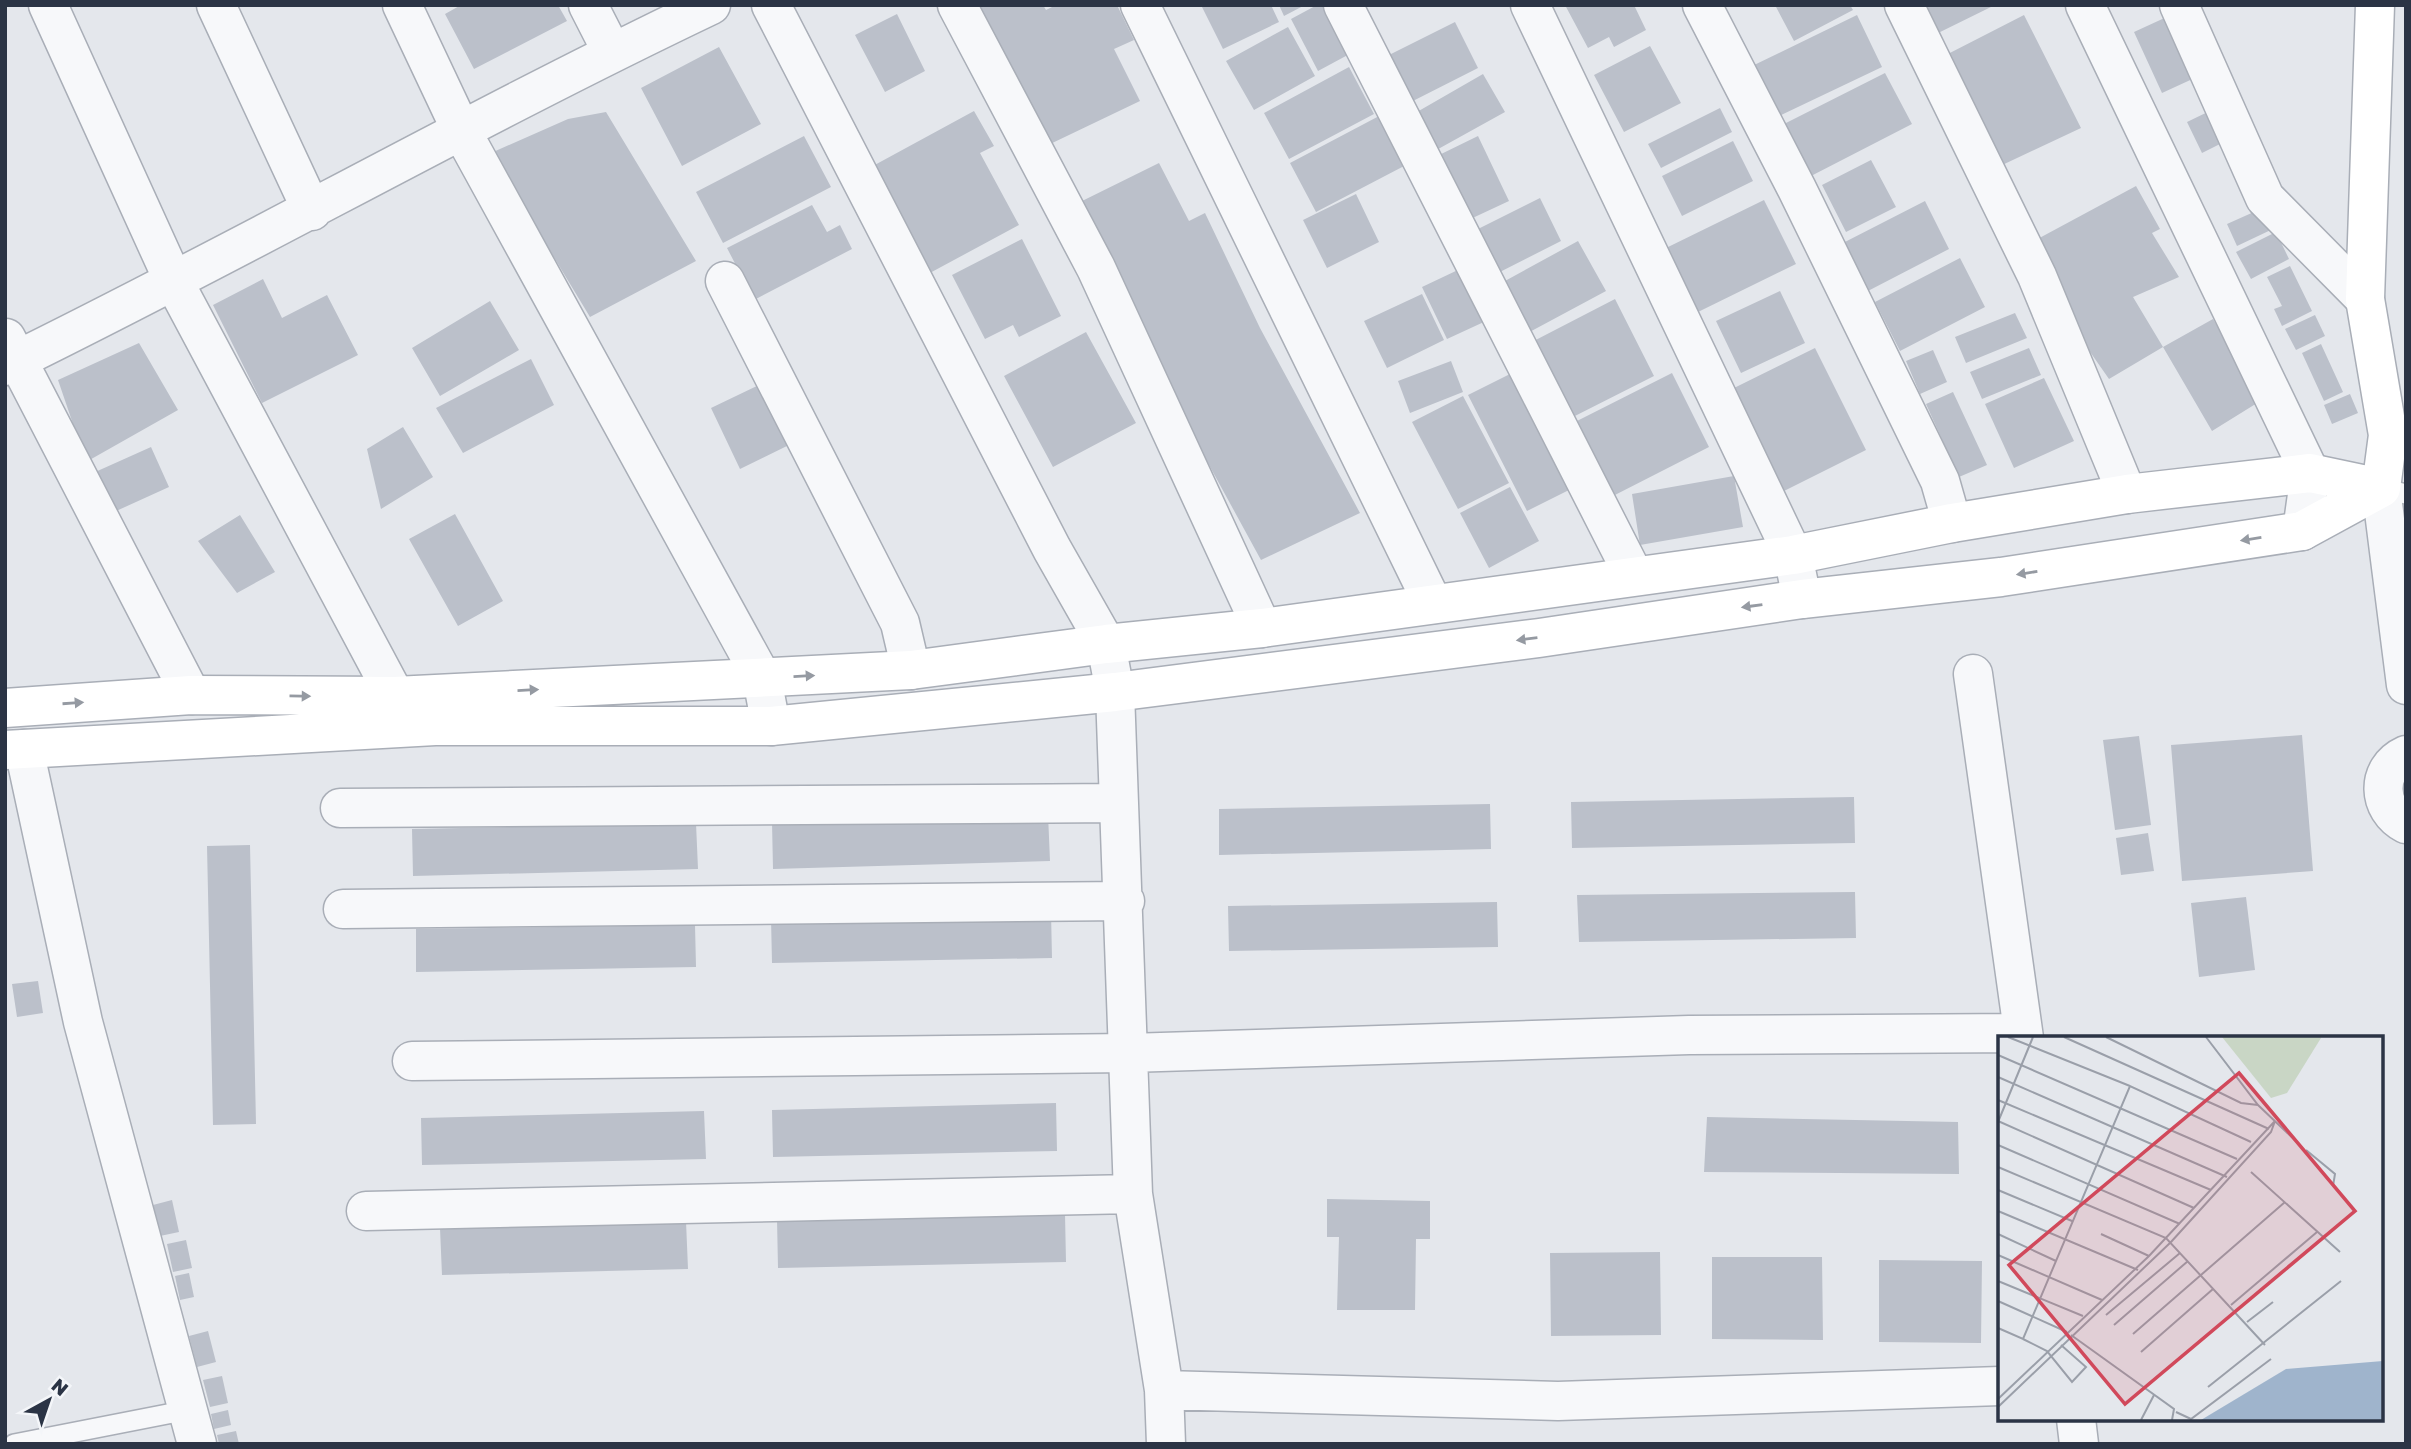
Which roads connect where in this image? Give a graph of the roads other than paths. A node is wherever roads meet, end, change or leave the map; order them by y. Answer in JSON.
{"nodes":[{"id":1,"x":48,"y":5,"type":"edge"},
{"id":2,"x":216,"y":5,"type":"edge"},
{"id":3,"x":402,"y":5,"type":"edge"},
{"id":4,"x":588,"y":5,"type":"edge"},
{"id":5,"x":711,"y":5,"type":"edge"},
{"id":6,"x":771,"y":5,"type":"edge"},
{"id":7,"x":957,"y":5,"type":"edge"},
{"id":8,"x":1140,"y":5,"type":"edge"},
{"id":9,"x":1343,"y":5,"type":"edge"},
{"id":10,"x":1530,"y":5,"type":"edge"},
{"id":11,"x":1702,"y":5,"type":"edge"},
{"id":12,"x":1904,"y":5,"type":"edge"},
{"id":13,"x":2085,"y":5,"type":"edge"},
{"id":14,"x":2179,"y":5,"type":"edge"},
{"id":15,"x":2375,"y":5,"type":"edge"},
{"id":16,"x":612,"y":52,"type":"junction"},
{"id":17,"x":461,"y":130,"type":"junction"},
{"id":18,"x":312,"y":211,"type":"junction"},
{"id":19,"x":725,"y":281,"type":"dead end"},
{"id":20,"x":174,"y":282,"type":"junction"},
{"id":21,"x":2365,"y":299,"type":"junction"},
{"id":22,"x":9,"y":354,"type":"edge"},
{"id":23,"x":2310,"y":473,"type":"junction"},
{"id":24,"x":2394,"y":491,"type":"edge"},
{"id":25,"x":2127,"y":494,"type":"junction"},
{"id":26,"x":1952,"y":523,"type":"junction"},
{"id":27,"x":2302,"y":531,"type":"junction"},
{"id":28,"x":1793,"y":555,"type":"junction"},
{"id":29,"x":1634,"y":576,"type":"junction"},
{"id":30,"x":1802,"y":599,"type":"junction"},
{"id":31,"x":1433,"y":604,"type":"junction"},
{"id":32,"x":1262,"y":628,"type":"junction"},
{"id":33,"x":1106,"y":644,"type":"junction"},
{"id":34,"x":911,"y":670,"type":"junction"},
{"id":35,"x":1973,"y":674,"type":"dead end"},
{"id":36,"x":762,"y":678,"type":"junction"},
{"id":37,"x":2406,"y":685,"type":"edge"},
{"id":38,"x":1115,"y":692,"type":"junction"},
{"id":39,"x":191,"y":695,"type":"junction"},
{"id":40,"x":395,"y":696,"type":"junction"},
{"id":41,"x":7,"y":705,"type":"edge"},
{"id":42,"x":771,"y":726,"type":"junction"},
{"id":43,"x":14,"y":749,"type":"edge"},
{"id":44,"x":2406,"y":755,"type":"edge"},
{"id":45,"x":1118,"y":803,"type":"junction"},
{"id":46,"x":340,"y":808,"type":"dead end"},
{"id":47,"x":2406,"y":824,"type":"edge"},
{"id":48,"x":1125,"y":901,"type":"junction"},
{"id":49,"x":343,"y":909,"type":"dead end"},
{"id":50,"x":2024,"y":1036,"type":"edge"},
{"id":51,"x":1129,"y":1053,"type":"junction"},
{"id":52,"x":412,"y":1061,"type":"dead end"},
{"id":53,"x":1133,"y":1194,"type":"junction"},
{"id":54,"x":366,"y":1211,"type":"dead end"},
{"id":55,"x":1998,"y":1386,"type":"edge"},
{"id":56,"x":1164,"y":1390,"type":"junction"},
{"id":57,"x":2076,"y":1421,"type":"edge"},
{"id":58,"x":192,"y":1427,"type":"edge"},
{"id":59,"x":14,"y":1444,"type":"edge"},
{"id":60,"x":1166,"y":1444,"type":"edge"},
{"id":61,"x":2079,"y":1444,"type":"edge"}],
"edges":[{"from":1,"to":20,"type":"street"},
{"from":2,"to":18,"type":"street"},
{"from":3,"to":17,"type":"street"},
{"from":4,"to":16,"type":"street"},
{"from":5,"to":16,"type":"street"},
{"from":6,"to":33,"type":"street"},
{"from":7,"to":32,"type":"street"},
{"from":8,"to":31,"type":"street"},
{"from":9,"to":29,"type":"street"},
{"from":10,"to":28,"type":"street"},
{"from":11,"to":26,"type":"street"},
{"from":12,"to":25,"type":"street"},
{"from":13,"to":23,"type":"street"},
{"from":14,"to":21,"type":"street"},
{"from":15,"to":21,"type":"street"},
{"from":16,"to":17,"type":"street"},
{"from":17,"to":18,"type":"street"},
{"from":17,"to":36,"type":"street"},
{"from":18,"to":20,"type":"street"},
{"from":19,"to":34,"type":"street"},
{"from":20,"to":22,"type":"street"},
{"from":20,"to":40,"type":"street"},
{"from":21,"to":24,"type":"street"},
{"from":22,"to":39,"type":"street"},
{"from":23,"to":24,"type":"street"},
{"from":23,"to":25,"type":"street"},
{"from":23,"to":27,"type":"street"},
{"from":24,"to":27,"type":"street"},
{"from":24,"to":37,"type":"street"},
{"from":25,"to":26,"type":"street"},
{"from":26,"to":28,"type":"street"},
{"from":27,"to":30,"type":"street","one_way":true},
{"from":28,"to":29,"type":"street"},
{"from":28,"to":30,"type":"street"},
{"from":29,"to":31,"type":"street"},
{"from":30,"to":38,"type":"street","one_way":true},
{"from":31,"to":32,"type":"street"},
{"from":32,"to":33,"type":"street"},
{"from":33,"to":34,"type":"street"},
{"from":33,"to":38,"type":"street"},
{"from":36,"to":34,"type":"street","one_way":true},
{"from":35,"to":50,"type":"street"},
{"from":40,"to":36,"type":"street","one_way":true},
{"from":36,"to":42,"type":"street"},
{"from":38,"to":42,"type":"street"},
{"from":38,"to":45,"type":"street"},
{"from":39,"to":40,"type":"street","one_way":true},
{"from":41,"to":39,"type":"street","one_way":true},
{"from":42,"to":43,"type":"street"},
{"from":43,"to":58,"type":"street"},
{"from":44,"to":47,"type":"street"},
{"from":45,"to":46,"type":"street"},
{"from":45,"to":48,"type":"street"},
{"from":48,"to":49,"type":"street"},
{"from":48,"to":51,"type":"street"},
{"from":50,"to":51,"type":"street"},
{"from":51,"to":52,"type":"street"},
{"from":51,"to":53,"type":"street"},
{"from":53,"to":54,"type":"street"},
{"from":53,"to":56,"type":"street"},
{"from":55,"to":56,"type":"street"},
{"from":56,"to":60,"type":"street"},
{"from":57,"to":61,"type":"street"},
{"from":58,"to":59,"type":"lane"}]}
